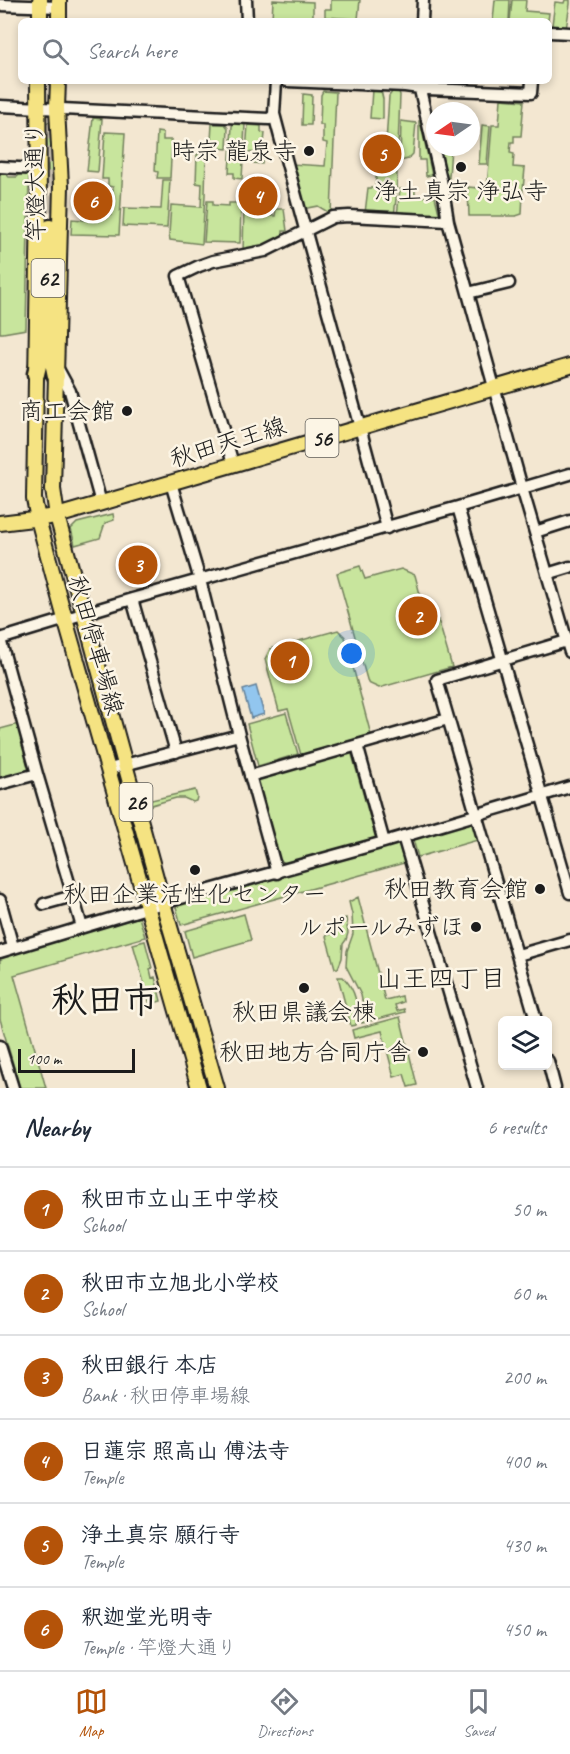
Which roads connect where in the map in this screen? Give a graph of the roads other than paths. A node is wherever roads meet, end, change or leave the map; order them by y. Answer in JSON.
{"nodes":[{"id":1,"x":246,"y":0,"type":"edge"},
{"id":2,"x":423,"y":0,"type":"edge"},
{"id":3,"x":0,"y":5,"type":"edge"},
{"id":4,"x":40,"y":9,"type":"edge"},
{"id":5,"x":59,"y":9,"type":"edge"},
{"id":6,"x":247,"y":18,"type":"edge"},
{"id":7,"x":422,"y":18,"type":"edge"},
{"id":8,"x":552,"y":32,"type":"edge"},
{"id":9,"x":570,"y":33,"type":"edge"},
{"id":10,"x":38,"y":84,"type":"edge"},
{"id":11,"x":58,"y":84,"type":"edge"},
{"id":12,"x":276,"y":84,"type":"edge"},
{"id":13,"x":418,"y":84,"type":"edge"},
{"id":14,"x":532,"y":84,"type":"edge"},
{"id":15,"x":0,"y":106,"type":"edge"},
{"id":16,"x":38,"y":107,"type":"junction"},
{"id":17,"x":57,"y":108,"type":"junction"},
{"id":18,"x":274,"y":114,"type":"junction"},
{"id":19,"x":0,"y":167,"type":"edge"},
{"id":20,"x":38,"y":169,"type":"junction"},
{"id":21,"x":39,"y":202,"type":"joint"},
{"id":22,"x":448,"y":221,"type":"junction"},
{"id":23,"x":50,"y":228,"type":"tunnel mouth"},
{"id":24,"x":305,"y":232,"type":"junction"},
{"id":25,"x":508,"y":283,"type":"dead end"},
{"id":26,"x":468,"y":292,"type":"junction"},
{"id":27,"x":47,"y":328,"type":"junction"},
{"id":28,"x":570,"y":366,"type":"edge"},
{"id":29,"x":56,"y":371,"type":"junction"},
{"id":30,"x":36,"y":374,"type":"junction"},
{"id":31,"x":494,"y":387,"type":"junction"},
{"id":32,"x":361,"y":427,"type":"junction"},
{"id":33,"x":233,"y":464,"type":"junction"},
{"id":34,"x":570,"y":474,"type":"edge"},
{"id":35,"x":171,"y":483,"type":"junction"},
{"id":36,"x":522,"y":488,"type":"junction"},
{"id":37,"x":101,"y":503,"type":"junction"},
{"id":38,"x":458,"y":507,"type":"junction"},
{"id":39,"x":57,"y":516,"type":"junction"},
{"id":40,"x":38,"y":519,"type":"junction"},
{"id":41,"x":570,"y":521,"type":"edge"},
{"id":42,"x":0,"y":523,"type":"edge"},
{"id":43,"x":387,"y":528,"type":"junction"},
{"id":44,"x":535,"y":532,"type":"junction"},
{"id":45,"x":570,"y":567,"type":"edge"},
{"id":46,"x":547,"y":574,"type":"junction"},
{"id":47,"x":200,"y":580,"type":"junction"},
{"id":48,"x":132,"y":599,"type":"junction"},
{"id":49,"x":84,"y":613,"type":"junction"},
{"id":50,"x":65,"y":619,"type":"junction"},
{"id":51,"x":0,"y":639,"type":"edge"},
{"id":52,"x":568,"y":640,"type":"edge"},
{"id":53,"x":570,"y":652,"type":"edge"},
{"id":54,"x":503,"y":659,"type":"junction"},
{"id":55,"x":448,"y":719,"type":"junction"},
{"id":56,"x":239,"y":735,"type":"junction"},
{"id":57,"x":357,"y":745,"type":"junction"},
{"id":58,"x":176,"y":752,"type":"junction"},
{"id":59,"x":126,"y":765,"type":"junction"},
{"id":60,"x":109,"y":769,"type":"junction"},
{"id":61,"x":37,"y":774,"type":"junction"},
{"id":62,"x":250,"y":776,"type":"junction"},
{"id":63,"x":0,"y":784,"type":"edge"},
{"id":64,"x":570,"y":787,"type":"edge"},
{"id":65,"x":542,"y":795,"type":"junction"},
{"id":66,"x":477,"y":814,"type":"junction"},
{"id":67,"x":403,"y":836,"type":"junction"},
{"id":68,"x":384,"y":842,"type":"junction"},
{"id":69,"x":277,"y":873,"type":"junction"},
{"id":70,"x":570,"y":893,"type":"edge"},
{"id":71,"x":73,"y":896,"type":"junction"},
{"id":72,"x":0,"y":900,"type":"edge"},
{"id":73,"x":164,"y":903,"type":"junction"},
{"id":74,"x":44,"y":904,"type":"dead end"},
{"id":75,"x":147,"y":908,"type":"junction"},
{"id":76,"x":82,"y":927,"type":"junction"},
{"id":77,"x":570,"y":940,"type":"edge"},
{"id":78,"x":13,"y":947,"type":"junction"},
{"id":79,"x":0,"y":952,"type":"edge"},
{"id":80,"x":518,"y":955,"type":"junction"},
{"id":81,"x":535,"y":1016,"type":"edge"},
{"id":82,"x":0,"y":1046,"type":"edge"},
{"id":83,"x":550,"y":1070,"type":"edge"},
{"id":84,"x":13,"y":1088,"type":"edge"},
{"id":85,"x":199,"y":1088,"type":"edge"},
{"id":86,"x":218,"y":1088,"type":"edge"},
{"id":87,"x":477,"y":1088,"type":"edge"},
{"id":88,"x":555,"y":1088,"type":"edge"}],
"edges":[{"from":1,"to":6,"type":"street"},
{"from":2,"to":7,"type":"street"},
{"from":3,"to":4,"type":"street"},
{"from":4,"to":5,"type":"street"},
{"from":8,"to":9,"type":"street"},
{"from":10,"to":16,"type":"main road","name":"竿燈大通り","number":"26"},
{"from":11,"to":17,"type":"main road","name":"竿燈大通り","number":"26"},
{"from":12,"to":18,"type":"street"},
{"from":13,"to":14,"type":"street"},
{"from":13,"to":22,"type":"street"},
{"from":15,"to":16,"type":"street"},
{"from":16,"to":17,"type":"street"},
{"from":16,"to":20,"type":"main road","name":"竿燈大通り","number":"26"},
{"from":17,"to":18,"type":"street"},
{"from":17,"to":29,"type":"main road","name":"竿燈大通り","number":"26"},
{"from":18,"to":24,"type":"street"},
{"from":19,"to":20,"type":"street"},
{"from":20,"to":21,"type":"main road","name":"竿燈大通り","number":"26"},
{"from":21,"to":30,"type":"main road","name":"秋田停車場線","number":"26"},
{"from":22,"to":24,"type":"street"},
{"from":22,"to":26,"type":"street"},
{"from":23,"to":27,"type":"highway","number":"62"},
{"from":24,"to":32,"type":"street"},
{"from":24,"to":33,"type":"street"},
{"from":25,"to":26,"type":"street"},
{"from":26,"to":31,"type":"street"},
{"from":27,"to":29,"type":"highway","number":"62"},
{"from":27,"to":30,"type":"highway","number":"62"},
{"from":28,"to":31,"type":"main road","name":"秋田天王線","number":"56"},
{"from":29,"to":37,"type":"street"},
{"from":29,"to":39,"type":"main road","number":"26"},
{"from":30,"to":40,"type":"main road","name":"秋田停車場線","number":"26"},
{"from":31,"to":32,"type":"main road","name":"秋田天王線","number":"56"},
{"from":31,"to":36,"type":"street"},
{"from":32,"to":33,"type":"main road","name":"秋田天王線","number":"56"},
{"from":32,"to":43,"type":"street"},
{"from":33,"to":35,"type":"main road","name":"秋田天王線","number":"56"},
{"from":34,"to":36,"type":"street"},
{"from":35,"to":37,"type":"main road","name":"秋田天王線","number":"56"},
{"from":35,"to":47,"type":"street"},
{"from":36,"to":38,"type":"street"},
{"from":36,"to":44,"type":"street"},
{"from":37,"to":39,"type":"main road","name":"秋田天王線","number":"56"},
{"from":38,"to":43,"type":"street"},
{"from":38,"to":54,"type":"street"},
{"from":39,"to":40,"type":"main road","name":"秋田天王線","number":"56"},
{"from":39,"to":49,"type":"main road","name":"秋田停車場線","number":"26"},
{"from":40,"to":42,"type":"main road","number":"56"},
{"from":40,"to":50,"type":"main road","name":"秋田停車場線","number":"26"},
{"from":41,"to":44,"type":"street"},
{"from":43,"to":47,"type":"street"},
{"from":44,"to":46,"type":"street"},
{"from":45,"to":46,"type":"street"},
{"from":46,"to":52,"type":"street"},
{"from":47,"to":48,"type":"street"},
{"from":47,"to":56,"type":"street"},
{"from":48,"to":49,"type":"street"},
{"from":48,"to":58,"type":"street"},
{"from":49,"to":50,"type":"street"},
{"from":49,"to":59,"type":"main road","name":"秋田停車場線","number":"26"},
{"from":50,"to":51,"type":"street"},
{"from":50,"to":60,"type":"main road","name":"秋田停車場線","number":"26"},
{"from":51,"to":61,"type":"street"},
{"from":52,"to":53,"type":"street"},
{"from":52,"to":54,"type":"street"},
{"from":54,"to":55,"type":"street"},
{"from":54,"to":65,"type":"street"},
{"from":55,"to":57,"type":"street"},
{"from":55,"to":66,"type":"street"},
{"from":56,"to":58,"type":"street"},
{"from":56,"to":62,"type":"street"},
{"from":57,"to":62,"type":"street"},
{"from":57,"to":68,"type":"street"},
{"from":58,"to":59,"type":"street"},
{"from":59,"to":60,"type":"street"},
{"from":59,"to":73,"type":"main road","name":"秋田停車場線","number":"26"},
{"from":60,"to":75,"type":"main road","name":"秋田停車場線","number":"26"},
{"from":61,"to":63,"type":"street"},
{"from":61,"to":71,"type":"street"},
{"from":62,"to":69,"type":"street"},
{"from":64,"to":65,"type":"street"},
{"from":65,"to":66,"type":"street"},
{"from":65,"to":70,"type":"street"},
{"from":66,"to":67,"type":"street"},
{"from":66,"to":80,"type":"street"},
{"from":67,"to":68,"type":"street"},
{"from":67,"to":87,"type":"street"},
{"from":68,"to":69,"type":"street"},
{"from":69,"to":73,"type":"street"},
{"from":71,"to":74,"type":"street"},
{"from":71,"to":76,"type":"street"},
{"from":72,"to":78,"type":"street"},
{"from":73,"to":75,"type":"street"},
{"from":73,"to":86,"type":"main road","name":"秋田停車場線","number":"26"},
{"from":75,"to":76,"type":"street"},
{"from":75,"to":85,"type":"main road","name":"秋田停車場線","number":"26"},
{"from":76,"to":78,"type":"street"},
{"from":77,"to":80,"type":"street"},
{"from":78,"to":79,"type":"street"},
{"from":80,"to":81,"type":"street"},
{"from":82,"to":84,"type":"street"},
{"from":83,"to":88,"type":"street"}]}
